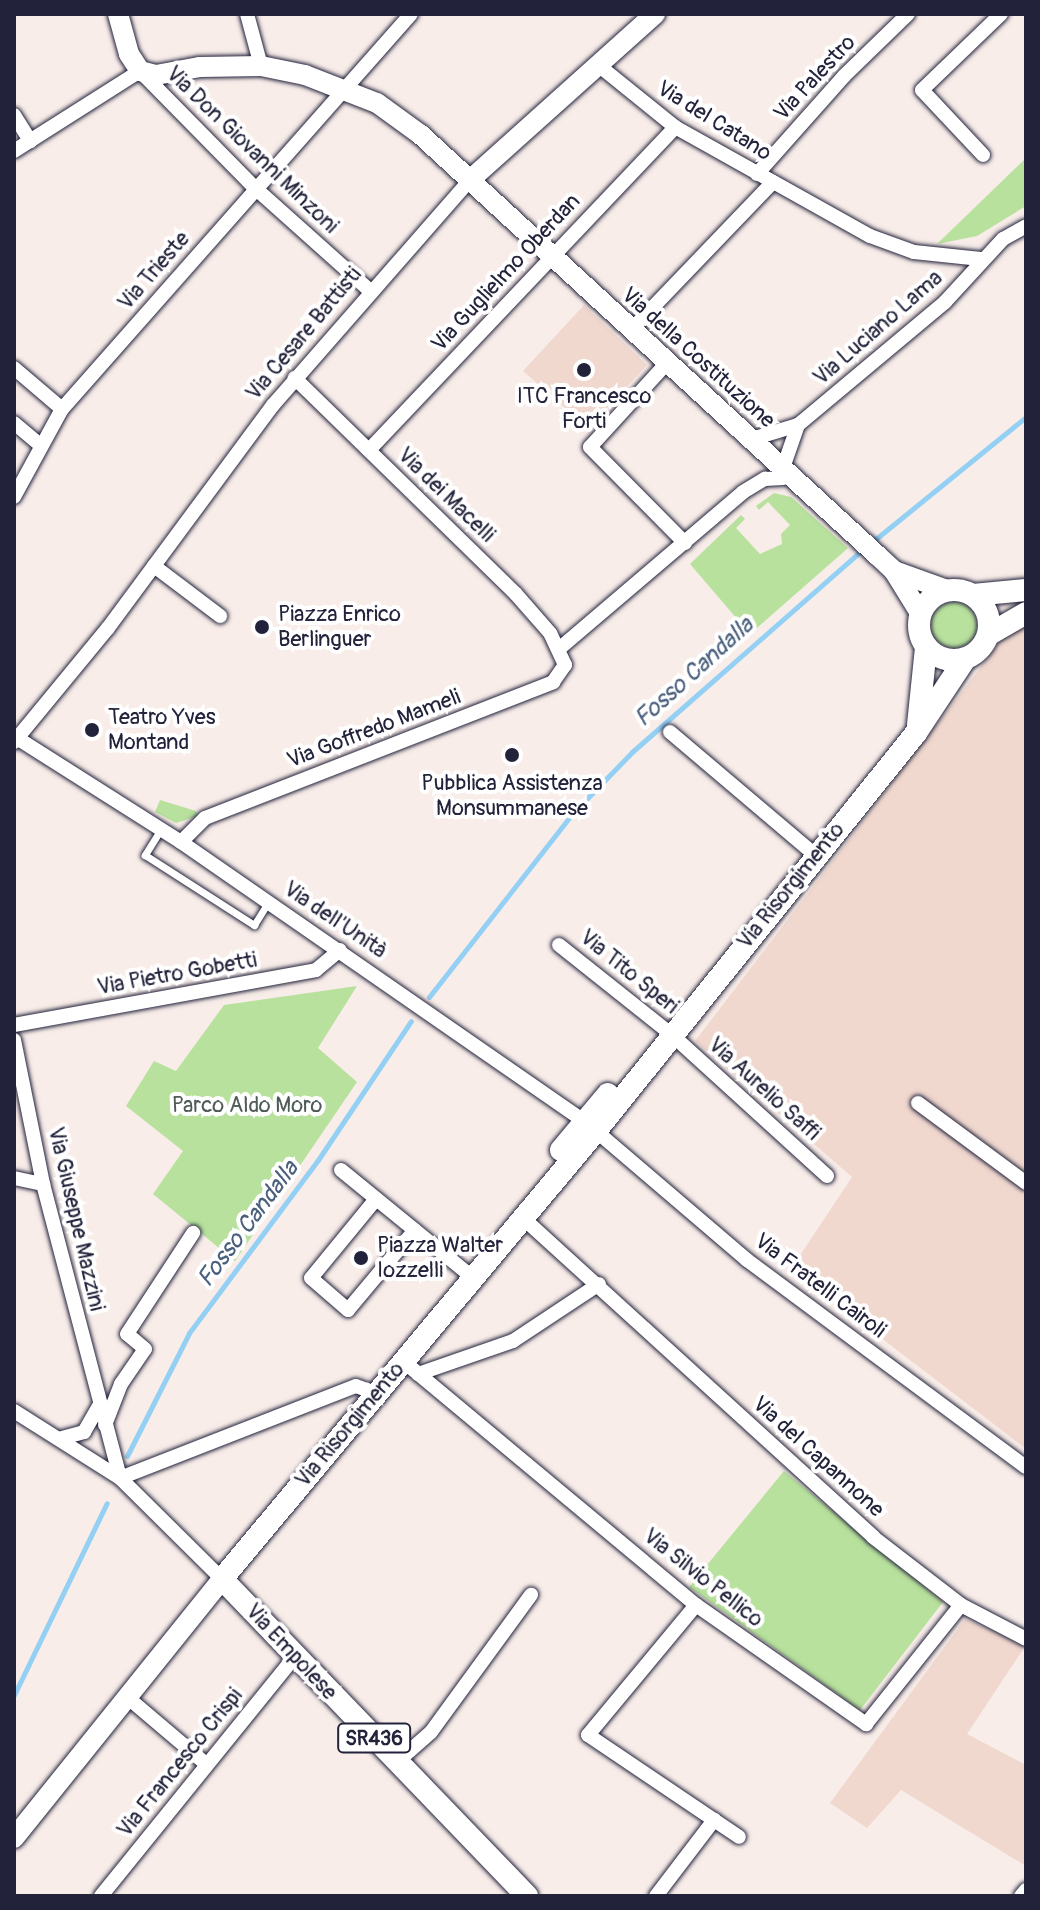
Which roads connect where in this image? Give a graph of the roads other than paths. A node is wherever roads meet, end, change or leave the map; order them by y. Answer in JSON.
{"nodes":[{"id":1,"x":118,"y":14,"type":"edge"},
{"id":2,"x":247,"y":14,"type":"edge"},
{"id":3,"x":411,"y":14,"type":"edge"},
{"id":4,"x":908,"y":14,"type":"edge"},
{"id":5,"x":1001,"y":14,"type":"edge"},
{"id":6,"x":652,"y":15,"type":"edge"},
{"id":7,"x":597,"y":64,"type":"junction"},
{"id":8,"x":261,"y":66,"type":"junction"},
{"id":9,"x":140,"y":71,"type":"junction"},
{"id":10,"x":345,"y":87,"type":"junction"},
{"id":11,"x":14,"y":115,"type":"edge"},
{"id":12,"x":675,"y":127,"type":"junction"},
{"id":13,"x":30,"y":141,"type":"junction"},
{"id":14,"x":14,"y":151,"type":"edge"},
{"id":15,"x":983,"y":155,"type":"dead end"},
{"id":16,"x":757,"y":174,"type":"junction"},
{"id":17,"x":470,"y":180,"type":"junction"},
{"id":18,"x":773,"y":182,"type":"junction"},
{"id":19,"x":255,"y":188,"type":"junction"},
{"id":20,"x":1026,"y":226,"type":"edge"},
{"id":21,"x":552,"y":256,"type":"junction"},
{"id":22,"x":981,"y":259,"type":"junction"},
{"id":23,"x":370,"y":291,"type":"junction"},
{"id":24,"x":631,"y":330,"type":"junction"},
{"id":25,"x":665,"y":365,"type":"junction"},
{"id":26,"x":14,"y":368,"type":"edge"},
{"id":27,"x":295,"y":378,"type":"junction"},
{"id":28,"x":704,"y":399,"type":"junction"},
{"id":29,"x":62,"y":409,"type":"junction"},
{"id":30,"x":14,"y":423,"type":"edge"},
{"id":31,"x":798,"y":425,"type":"junction"},
{"id":32,"x":752,"y":439,"type":"junction"},
{"id":33,"x":41,"y":446,"type":"junction"},
{"id":34,"x":369,"y":450,"type":"junction"},
{"id":35,"x":783,"y":473,"type":"junction"},
{"id":36,"x":14,"y":497,"type":"edge"},
{"id":37,"x":685,"y":543,"type":"junction"},
{"id":38,"x":154,"y":566,"type":"junction"},
{"id":39,"x":894,"y":571,"type":"junction"},
{"id":40,"x":947,"y":590,"type":"junction"},
{"id":41,"x":1026,"y":590,"type":"edge"},
{"id":42,"x":973,"y":595,"type":"junction"},
{"id":43,"x":920,"y":613,"type":"junction"},
{"id":44,"x":1026,"y":613,"type":"edge"},
{"id":45,"x":220,"y":616,"type":"dead end"},
{"id":46,"x":988,"y":635,"type":"junction"},
{"id":47,"x":926,"y":647,"type":"junction"},
{"id":48,"x":560,"y":648,"type":"junction"},
{"id":49,"x":965,"y":659,"type":"junction"},
{"id":50,"x":670,"y":732,"type":"dead end"},
{"id":51,"x":916,"y":733,"type":"junction"},
{"id":52,"x":15,"y":740,"type":"edge"},
{"id":53,"x":161,"y":829,"type":"junction"},
{"id":54,"x":181,"y":842,"type":"junction"},
{"id":55,"x":816,"y":856,"type":"junction"},
{"id":56,"x":269,"y":901,"type":"junction"},
{"id":57,"x":559,"y":945,"type":"dead end"},
{"id":58,"x":340,"y":950,"type":"junction"},
{"id":59,"x":14,"y":1025,"type":"edge"},
{"id":60,"x":14,"y":1040,"type":"edge"},
{"id":61,"x":664,"y":1041,"type":"junction"},
{"id":62,"x":18,"y":1073,"type":"edge"},
{"id":63,"x":918,"y":1103,"type":"dead end"},
{"id":64,"x":590,"y":1126,"type":"junction"},
{"id":65,"x":341,"y":1170,"type":"dead end"},
{"id":66,"x":827,"y":1176,"type":"dead end"},
{"id":67,"x":14,"y":1178,"type":"edge"},
{"id":68,"x":1026,"y":1183,"type":"edge"},
{"id":69,"x":43,"y":1184,"type":"junction"},
{"id":70,"x":376,"y":1199,"type":"junction"},
{"id":71,"x":523,"y":1218,"type":"junction"},
{"id":72,"x":415,"y":1230,"type":"junction"},
{"id":73,"x":193,"y":1233,"type":"dead end"},
{"id":74,"x":494,"y":1253,"type":"junction"},
{"id":75,"x":475,"y":1274,"type":"junction"},
{"id":76,"x":599,"y":1284,"type":"junction"},
{"id":77,"x":411,"y":1368,"type":"junction"},
{"id":78,"x":375,"y":1393,"type":"junction"},
{"id":79,"x":99,"y":1406,"type":"junction"},
{"id":80,"x":14,"y":1411,"type":"edge"},
{"id":81,"x":105,"y":1425,"type":"junction"},
{"id":82,"x":62,"y":1438,"type":"junction"},
{"id":83,"x":1026,"y":1467,"type":"edge"},
{"id":84,"x":120,"y":1478,"type":"junction"},
{"id":85,"x":222,"y":1579,"type":"junction"},
{"id":86,"x":531,"y":1595,"type":"dead end"},
{"id":87,"x":696,"y":1605,"type":"junction"},
{"id":88,"x":961,"y":1605,"type":"junction"},
{"id":89,"x":1026,"y":1639,"type":"edge"},
{"id":90,"x":294,"y":1658,"type":"junction"},
{"id":91,"x":127,"y":1697,"type":"junction"},
{"id":92,"x":397,"y":1762,"type":"junction"},
{"id":93,"x":206,"y":1764,"type":"junction"},
{"id":94,"x":714,"y":1820,"type":"junction"},
{"id":95,"x":739,"y":1837,"type":"dead end"},
{"id":96,"x":14,"y":1838,"type":"edge"},
{"id":97,"x":1026,"y":1890,"type":"edge"},
{"id":98,"x":101,"y":1896,"type":"edge"},
{"id":99,"x":527,"y":1896,"type":"edge"},
{"id":100,"x":656,"y":1896,"type":"edge"},
{"id":101,"x":1021,"y":1896,"type":"edge"}],
"edges":[{"from":1,"to":9,"type":"street"},
{"from":2,"to":8,"type":"street"},
{"from":3,"to":10,"type":"street","name":"Via Trieste"},
{"from":4,"to":16,"type":"street","name":"Via Palestro"},
{"from":5,"to":15,"type":"street"},
{"from":6,"to":7,"type":"street","name":"Via Cesare Battisti"},
{"from":7,"to":12,"type":"street","name":"Via del Catano"},
{"from":7,"to":17,"type":"street","name":"Via Cesare Battisti"},
{"from":8,"to":9,"type":"street","name":"Via della Costituzione"},
{"from":8,"to":10,"type":"street","name":"Via della Costituzione"},
{"from":9,"to":13,"type":"street"},
{"from":9,"to":19,"type":"street","name":"Via Don Giovanni Minzoni"},
{"from":10,"to":17,"type":"street","name":"Via della Costituzione"},
{"from":10,"to":19,"type":"street","name":"Via Trieste"},
{"from":11,"to":13,"type":"street"},
{"from":12,"to":16,"type":"street","name":"Via del Catano"},
{"from":12,"to":21,"type":"street","name":"Via Guglielmo Oberdan"},
{"from":13,"to":14,"type":"street"},
{"from":16,"to":18,"type":"street","name":"Via del Catano"},
{"from":17,"to":21,"type":"street","name":"Via della Costituzione"},
{"from":17,"to":23,"type":"street","name":"Via Cesare Battisti"},
{"from":18,"to":22,"type":"street","name":"Via del Catano"},
{"from":18,"to":24,"type":"street","name":"Via del Catano"},
{"from":19,"to":23,"type":"street","name":"Via Don Giovanni Minzoni"},
{"from":19,"to":29,"type":"street","name":"Via Trieste"},
{"from":20,"to":22,"type":"street"},
{"from":21,"to":24,"type":"street","name":"Via della Costituzione"},
{"from":21,"to":34,"type":"street","name":"Via Guglielmo Oberdan"},
{"from":22,"to":31,"type":"street","name":"Via Luciano Lama"},
{"from":23,"to":27,"type":"street","name":"Via Cesare Battisti"},
{"from":24,"to":25,"type":"street","name":"Via della Costituzione"},
{"from":25,"to":28,"type":"street","name":"Via della Costituzione"},
{"from":25,"to":37,"type":"street"},
{"from":26,"to":29,"type":"street"},
{"from":27,"to":34,"type":"street","name":"Via dei Macelli"},
{"from":27,"to":38,"type":"street","name":"Via Cesare Battisti"},
{"from":28,"to":32,"type":"street","name":"Via della Costituzione"},
{"from":28,"to":35,"type":"street"},
{"from":29,"to":33,"type":"street","name":"Via Trieste"},
{"from":30,"to":33,"type":"street"},
{"from":31,"to":32,"type":"street","name":"Via Luciano Lama"},
{"from":31,"to":35,"type":"street"},
{"from":32,"to":35,"type":"street","name":"Via della Costituzione"},
{"from":33,"to":36,"type":"street","name":"Via Trieste"},
{"from":34,"to":48,"type":"street","name":"Via dei Macelli"},
{"from":35,"to":37,"type":"street"},
{"from":35,"to":39,"type":"street","name":"Via della Costituzione"},
{"from":37,"to":48,"type":"street"},
{"from":38,"to":45,"type":"street"},
{"from":38,"to":52,"type":"street","name":"Via Cesare Battisti"},
{"from":39,"to":40,"type":"street","name":"Via della Costituzione"},
{"from":39,"to":43,"type":"street","name":"Via della Costituzione"},
{"from":40,"to":42,"type":"main road"},
{"from":40,"to":43,"type":"main road"},
{"from":41,"to":42,"type":"main road"},
{"from":42,"to":46,"type":"main road"},
{"from":43,"to":47,"type":"main road","name":"Via Risorgimento"},
{"from":44,"to":46,"type":"main road","name":"Via Risorgimento"},
{"from":46,"to":49,"type":"main road","name":"Via Risorgimento"},
{"from":47,"to":49,"type":"main road"},
{"from":47,"to":51,"type":"main road","name":"Via Risorgimento"},
{"from":48,"to":54,"type":"street","name":"Via Goffredo Mameli"},
{"from":49,"to":51,"type":"main road","name":"Via Risorgimento"},
{"from":50,"to":55,"type":"street"},
{"from":51,"to":55,"type":"main road","name":"Via Risorgimento"},
{"from":52,"to":53,"type":"street","name":"Via dell'Unità"},
{"from":53,"to":54,"type":"street","name":"Via dell'Unità"},
{"from":53,"to":56,"type":"lane"},
{"from":54,"to":56,"type":"street","name":"Via dell'Unità"},
{"from":55,"to":61,"type":"main road","name":"Via Risorgimento"},
{"from":56,"to":58,"type":"street","name":"Via dell'Unità"},
{"from":57,"to":61,"type":"street","name":"Via Tito Speri"},
{"from":58,"to":59,"type":"street","name":"Via Pietro Gobetti"},
{"from":58,"to":64,"type":"street","name":"Via dell'Unità"},
{"from":60,"to":62,"type":"street","name":"Via Giuseppe Mazzini"},
{"from":61,"to":64,"type":"main road","name":"Via Risorgimento"},
{"from":61,"to":66,"type":"street","name":"Via Aurelio Saffi"},
{"from":62,"to":69,"type":"street","name":"Via Giuseppe Mazzini"},
{"from":63,"to":68,"type":"street"},
{"from":64,"to":71,"type":"main road","name":"Via Risorgimento"},
{"from":64,"to":74,"type":"main road"},
{"from":64,"to":75,"type":"main road","name":"Via Risorgimento"},
{"from":64,"to":83,"type":"street","name":"Via Fratelli Cairoli"},
{"from":65,"to":70,"type":"street"},
{"from":67,"to":69,"type":"street"},
{"from":69,"to":79,"type":"street","name":"Via Giuseppe Mazzini"},
{"from":70,"to":72,"type":"street"},
{"from":70,"to":72,"type":"street"},
{"from":71,"to":74,"type":"main road","name":"Via Risorgimento"},
{"from":71,"to":76,"type":"street","name":"Via del Capannone"},
{"from":72,"to":75,"type":"street"},
{"from":73,"to":81,"type":"street"},
{"from":74,"to":75,"type":"main road","name":"Via Risorgimento"},
{"from":75,"to":77,"type":"main road","name":"Via Risorgimento"},
{"from":76,"to":77,"type":"street"},
{"from":76,"to":88,"type":"street","name":"Via del Capannone"},
{"from":77,"to":78,"type":"main road","name":"Via Risorgimento"},
{"from":77,"to":87,"type":"street","name":"Via Silvio Pellico"},
{"from":78,"to":84,"type":"street"},
{"from":78,"to":85,"type":"main road","name":"Via Risorgimento"},
{"from":79,"to":81,"type":"street","name":"Via Giuseppe Mazzini"},
{"from":79,"to":82,"type":"street"},
{"from":80,"to":82,"type":"street","name":"Via Empolese"},
{"from":81,"to":84,"type":"street","name":"Via Giuseppe Mazzini"},
{"from":82,"to":84,"type":"street","name":"Via Empolese"},
{"from":84,"to":85,"type":"street","name":"Via Empolese"},
{"from":85,"to":90,"type":"main road","name":"Via Empolese","number":"SR436"},
{"from":85,"to":91,"type":"street"},
{"from":86,"to":92,"type":"street"},
{"from":87,"to":88,"type":"street","name":"Via Silvio Pellico"},
{"from":87,"to":94,"type":"street"},
{"from":88,"to":89,"type":"street","name":"Via del Capannone"},
{"from":90,"to":92,"type":"main road","name":"Via Empolese","number":"SR436"},
{"from":90,"to":93,"type":"street","name":"Via Francesco Crispi"},
{"from":91,"to":93,"type":"street"},
{"from":91,"to":96,"type":"street"},
{"from":92,"to":99,"type":"main road","name":"Via Empolese","number":"SR436"},
{"from":93,"to":98,"type":"street","name":"Via Francesco Crispi"},
{"from":94,"to":95,"type":"street"},
{"from":94,"to":100,"type":"street"},
{"from":97,"to":101,"type":"street"}]}
